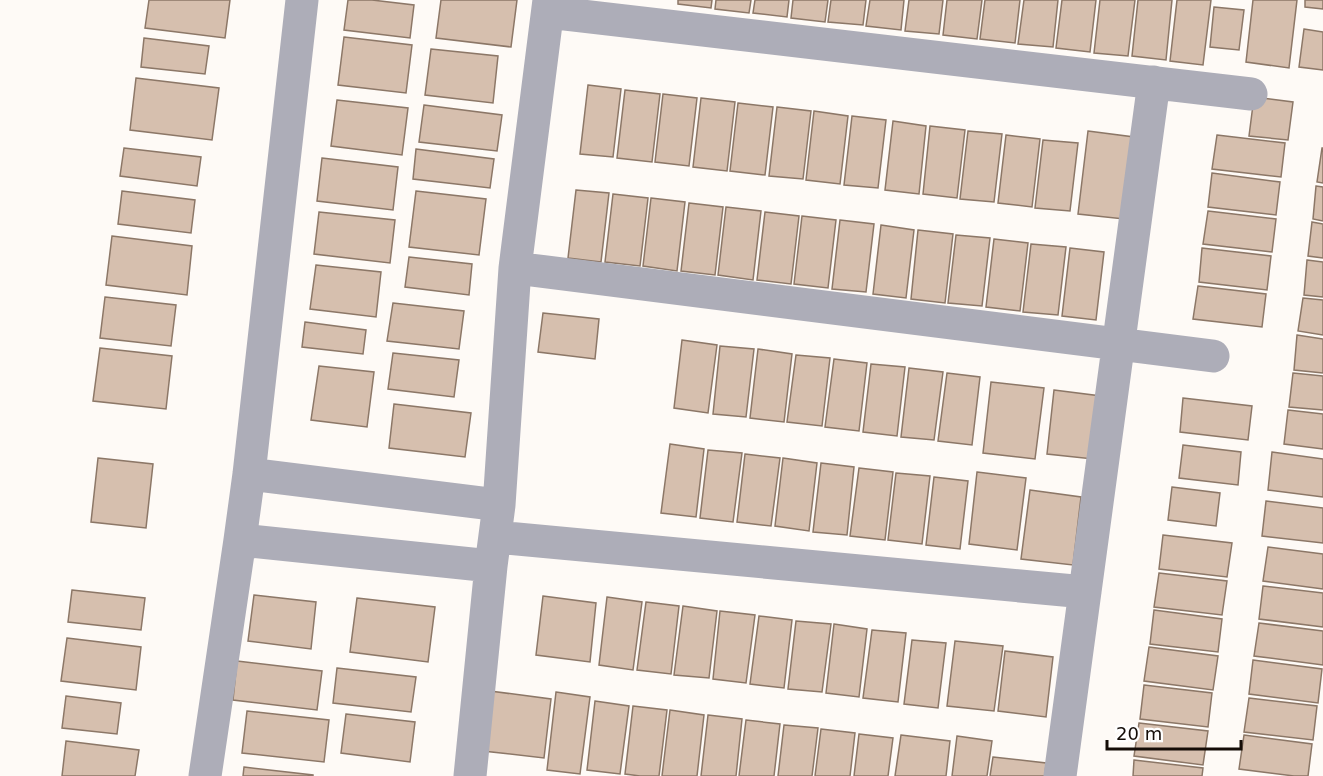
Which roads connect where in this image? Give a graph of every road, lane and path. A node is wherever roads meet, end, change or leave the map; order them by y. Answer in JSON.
{"nodes":[{"id":1,"x":302,"y":0,"type":"edge"},
{"id":2,"x":548,"y":6,"type":"edge"},
{"id":3,"x":1154,"y":82,"type":"junction"},
{"id":4,"x":1251,"y":94,"type":"dead end"},
{"id":5,"x":515,"y":268,"type":"junction"},
{"id":6,"x":1119,"y":344,"type":"junction"},
{"id":7,"x":1213,"y":356,"type":"dead end"},
{"id":8,"x":249,"y":474,"type":"junction"},
{"id":9,"x":495,"y":536,"type":"junction"},
{"id":10,"x":240,"y":540,"type":"junction"},
{"id":11,"x":1085,"y":592,"type":"junction"},
{"id":12,"x":205,"y":776,"type":"edge"},
{"id":13,"x":470,"y":776,"type":"edge"},
{"id":14,"x":1060,"y":776,"type":"edge"}],
"edges":[{"from":1,"to":8,"type":"street"},
{"from":2,"to":3,"type":"street"},
{"from":2,"to":5,"type":"street"},
{"from":3,"to":4,"type":"street"},
{"from":3,"to":6,"type":"street"},
{"from":5,"to":6,"type":"street"},
{"from":5,"to":9,"type":"street"},
{"from":6,"to":7,"type":"street"},
{"from":6,"to":11,"type":"street"},
{"from":8,"to":9,"type":"street"},
{"from":8,"to":10,"type":"street"},
{"from":9,"to":10,"type":"street"},
{"from":9,"to":11,"type":"street"},
{"from":9,"to":13,"type":"street"},
{"from":10,"to":12,"type":"street"},
{"from":11,"to":14,"type":"street"}]}
